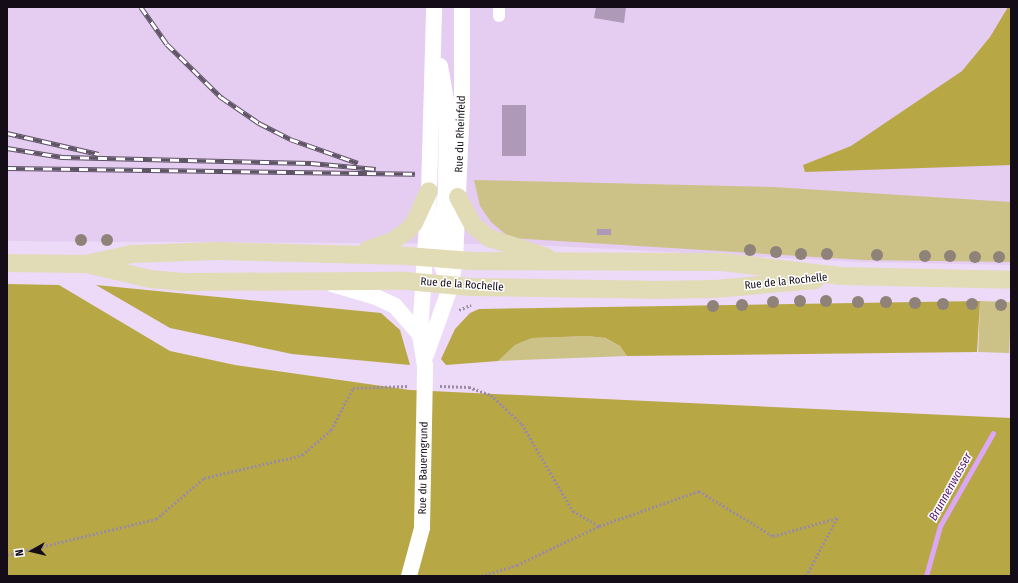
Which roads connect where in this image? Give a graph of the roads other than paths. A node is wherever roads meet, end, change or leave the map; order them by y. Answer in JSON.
{"nodes":[{"id":1,"x":434,"y":7,"type":"edge"},
{"id":2,"x":462,"y":7,"type":"edge"},
{"id":3,"x":434,"y":36,"type":"junction"},
{"id":4,"x":429,"y":191,"type":"junction"},
{"id":5,"x":458,"y":197,"type":"junction"},
{"id":6,"x":350,"y":254,"type":"junction"},
{"id":7,"x":439,"y":259,"type":"junction"},
{"id":8,"x":559,"y":261,"type":"junction"},
{"id":9,"x":15,"y":263,"type":"edge"},
{"id":10,"x":85,"y":264,"type":"junction"},
{"id":11,"x":841,"y":276,"type":"junction"},
{"id":12,"x":1011,"y":280,"type":"edge"},
{"id":13,"x":325,"y":282,"type":"junction"},
{"id":14,"x":424,"y":282,"type":"junction"},
{"id":15,"x":450,"y":285,"type":"junction"},
{"id":16,"x":420,"y":335,"type":"junction"},
{"id":17,"x":425,"y":362,"type":"junction"},
{"id":18,"x":409,"y":576,"type":"edge"}],
"edges":[{"from":1,"to":3,"type":"street","name":"Rue du Rheinfeld"},
{"from":2,"to":5,"type":"street","name":"Rue du Rheinfeld"},
{"from":3,"to":4,"type":"street","name":"Rue du Rheinfeld"},
{"from":3,"to":7,"type":"street","name":"Rue du Rheinfeld"},
{"from":4,"to":6,"type":"main road"},
{"from":4,"to":7,"type":"street","name":"Rue du Rheinfeld"},
{"from":5,"to":7,"type":"street","name":"Rue du Rheinfeld"},
{"from":5,"to":8,"type":"main road"},
{"from":6,"to":7,"type":"main road","name":"Rue de la Rochelle"},
{"from":6,"to":10,"type":"main road","name":"Rue de la Rochelle"},
{"from":7,"to":8,"type":"main road","name":"Rue de la Rochelle"},
{"from":7,"to":14,"type":"street","name":"Rue du Rheinfeld"},
{"from":7,"to":15,"type":"street","name":"Rue du Bauerngrund"},
{"from":8,"to":11,"type":"main road","name":"Rue de la Rochelle"},
{"from":9,"to":10,"type":"main road","name":"Rue de la Rochelle"},
{"from":10,"to":13,"type":"main road","name":"Rue de la Rochelle"},
{"from":11,"to":12,"type":"main road","name":"Rue de la Rochelle"},
{"from":11,"to":15,"type":"main road","name":"Rue de la Rochelle"},
{"from":13,"to":14,"type":"main road","name":"Rue de la Rochelle"},
{"from":13,"to":16,"type":"street"},
{"from":14,"to":15,"type":"main road","name":"Rue de la Rochelle"},
{"from":14,"to":16,"type":"street","name":"Rue du Bauerngrund"},
{"from":15,"to":17,"type":"street","name":"Rue du Bauerngrund"},
{"from":16,"to":17,"type":"street","name":"Rue du Bauerngrund"},
{"from":17,"to":18,"type":"street","name":"Rue du Bauerngrund"}]}
